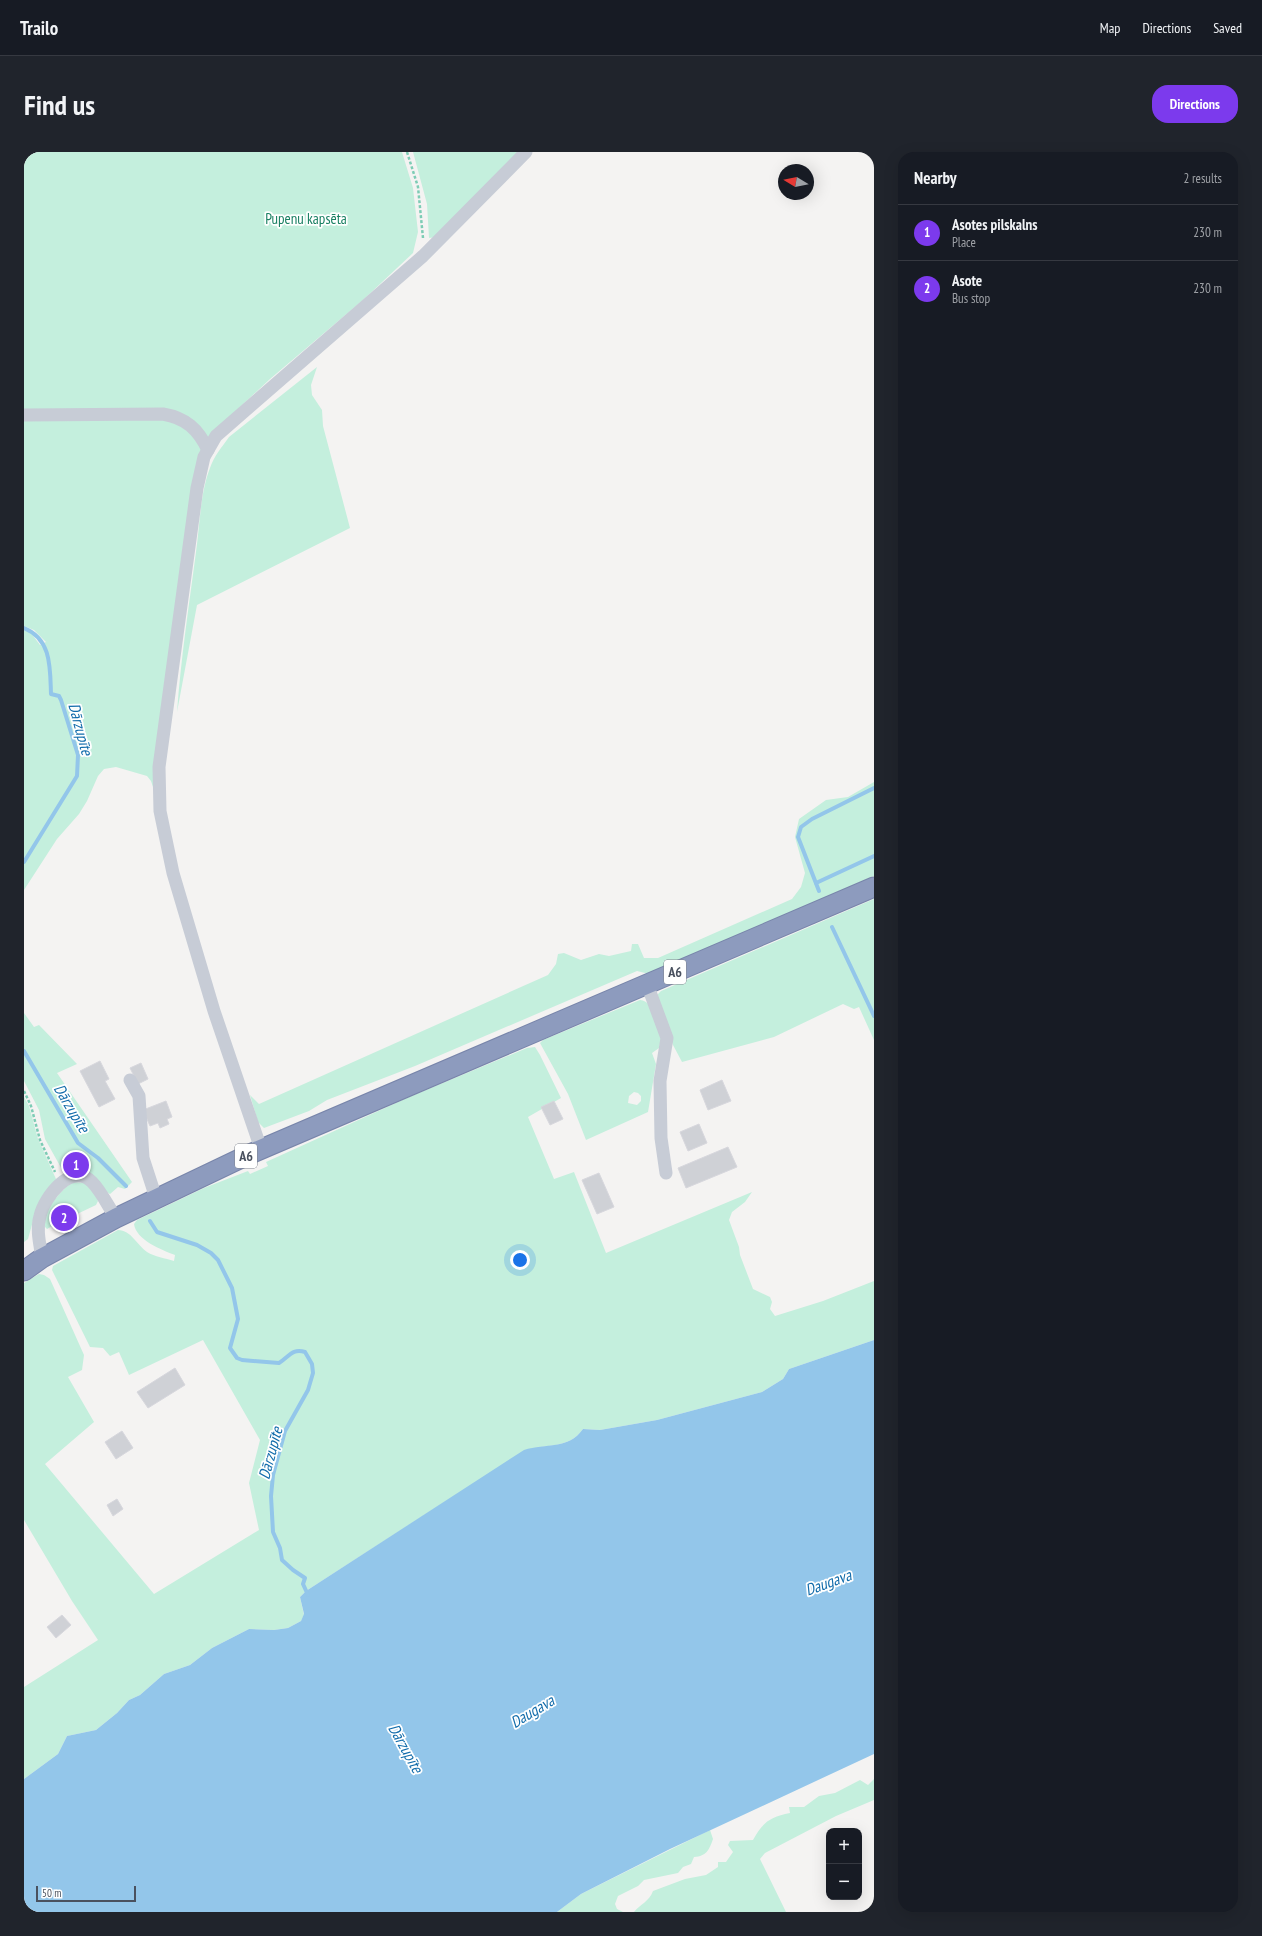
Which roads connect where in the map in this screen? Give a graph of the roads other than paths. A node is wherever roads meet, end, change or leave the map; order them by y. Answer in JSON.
{"nodes":[{"id":1,"x":526,"y":152,"type":"edge"},
{"id":2,"x":24,"y":415,"type":"edge"},
{"id":3,"x":208,"y":450,"type":"junction"},
{"id":4,"x":874,"y":887,"type":"edge"},
{"id":5,"x":647,"y":984,"type":"junction"},
{"id":6,"x":130,"y":1080,"type":"dead end"},
{"id":7,"x":261,"y":1149,"type":"junction"},
{"id":8,"x":666,"y":1173,"type":"dead end"},
{"id":9,"x":156,"y":1198,"type":"junction"},
{"id":10,"x":116,"y":1218,"type":"junction"},
{"id":11,"x":42,"y":1258,"type":"junction"},
{"id":12,"x":24,"y":1271,"type":"edge"}],
"edges":[{"from":1,"to":3,"type":"street"},
{"from":2,"to":3,"type":"street"},
{"from":3,"to":7,"type":"street"},
{"from":4,"to":5,"type":"highway","number":"A6"},
{"from":5,"to":7,"type":"highway","number":"A6"},
{"from":5,"to":8,"type":"street"},
{"from":6,"to":9,"type":"street"},
{"from":7,"to":9,"type":"highway","number":"A6"},
{"from":9,"to":10,"type":"highway","number":"A6"},
{"from":10,"to":11,"type":"highway","number":"A6"},
{"from":10,"to":11,"type":"street"},
{"from":11,"to":12,"type":"highway","number":"A6"}]}
